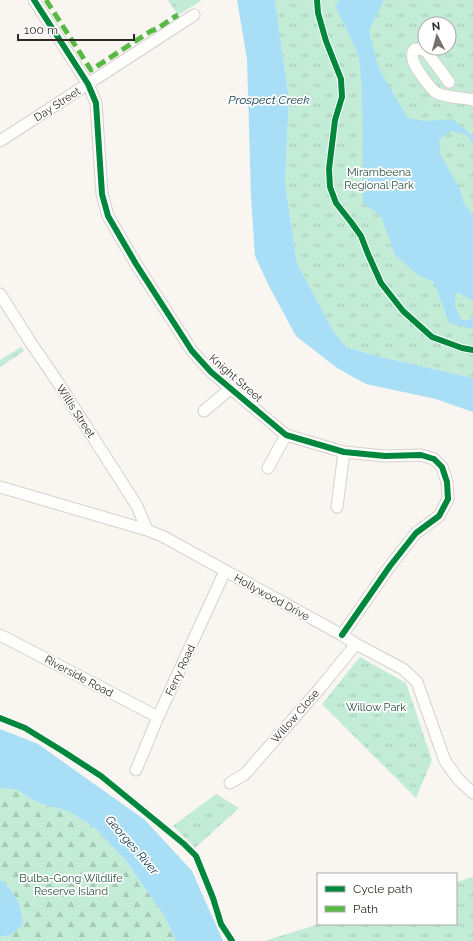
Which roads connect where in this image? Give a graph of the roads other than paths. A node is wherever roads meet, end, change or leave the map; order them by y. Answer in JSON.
{"nodes":[{"id":1,"x":34,"y":0,"type":"edge"},
{"id":2,"x":194,"y":15,"type":"dead end"},
{"id":3,"x":449,"y":82,"type":"dead end"},
{"id":4,"x":88,"y":84,"type":"junction"},
{"id":5,"x":473,"y":100,"type":"edge"},
{"id":6,"x":0,"y":141,"type":"edge"},
{"id":7,"x":0,"y":294,"type":"edge"},
{"id":8,"x":231,"y":388,"type":"junction"},
{"id":9,"x":204,"y":411,"type":"dead end"},
{"id":10,"x":286,"y":435,"type":"junction"},
{"id":11,"x":344,"y":452,"type":"junction"},
{"id":12,"x":268,"y":468,"type":"dead end"},
{"id":13,"x":0,"y":487,"type":"edge"},
{"id":14,"x":337,"y":507,"type":"dead end"},
{"id":15,"x":147,"y":530,"type":"junction"},
{"id":16,"x":225,"y":571,"type":"junction"},
{"id":17,"x":0,"y":635,"type":"edge"},
{"id":18,"x":342,"y":635,"type":"junction"},
{"id":19,"x":356,"y":644,"type":"junction"},
{"id":20,"x":158,"y":717,"type":"junction"},
{"id":21,"x":136,"y":770,"type":"dead end"},
{"id":22,"x":230,"y":783,"type":"dead end"},
{"id":23,"x":473,"y":793,"type":"edge"}],
"edges":[{"from":1,"to":4,"type":"street","name":"Knight Street"},
{"from":2,"to":4,"type":"street","name":"Day Street"},
{"from":3,"to":5,"type":"street"},
{"from":4,"to":6,"type":"street","name":"Day Street"},
{"from":4,"to":8,"type":"street","name":"Knight Street"},
{"from":7,"to":15,"type":"street","name":"Willis Street"},
{"from":8,"to":9,"type":"street"},
{"from":8,"to":10,"type":"street","name":"Knight Street"},
{"from":10,"to":11,"type":"street","name":"Knight Street"},
{"from":10,"to":12,"type":"street"},
{"from":11,"to":14,"type":"street"},
{"from":11,"to":18,"type":"street","name":"Knight Street"},
{"from":13,"to":15,"type":"street","name":"Hollywood Drive"},
{"from":15,"to":16,"type":"street","name":"Hollywood Drive"},
{"from":16,"to":18,"type":"street","name":"Hollywood Drive"},
{"from":16,"to":20,"type":"street","name":"Ferry Road"},
{"from":17,"to":20,"type":"street","name":"Riverside Road"},
{"from":18,"to":19,"type":"street","name":"Hollywood Drive"},
{"from":19,"to":22,"type":"street","name":"Willow Close"},
{"from":19,"to":23,"type":"street","name":"Hollywood Drive"},
{"from":20,"to":21,"type":"street","name":"Ferry Road"}]}
